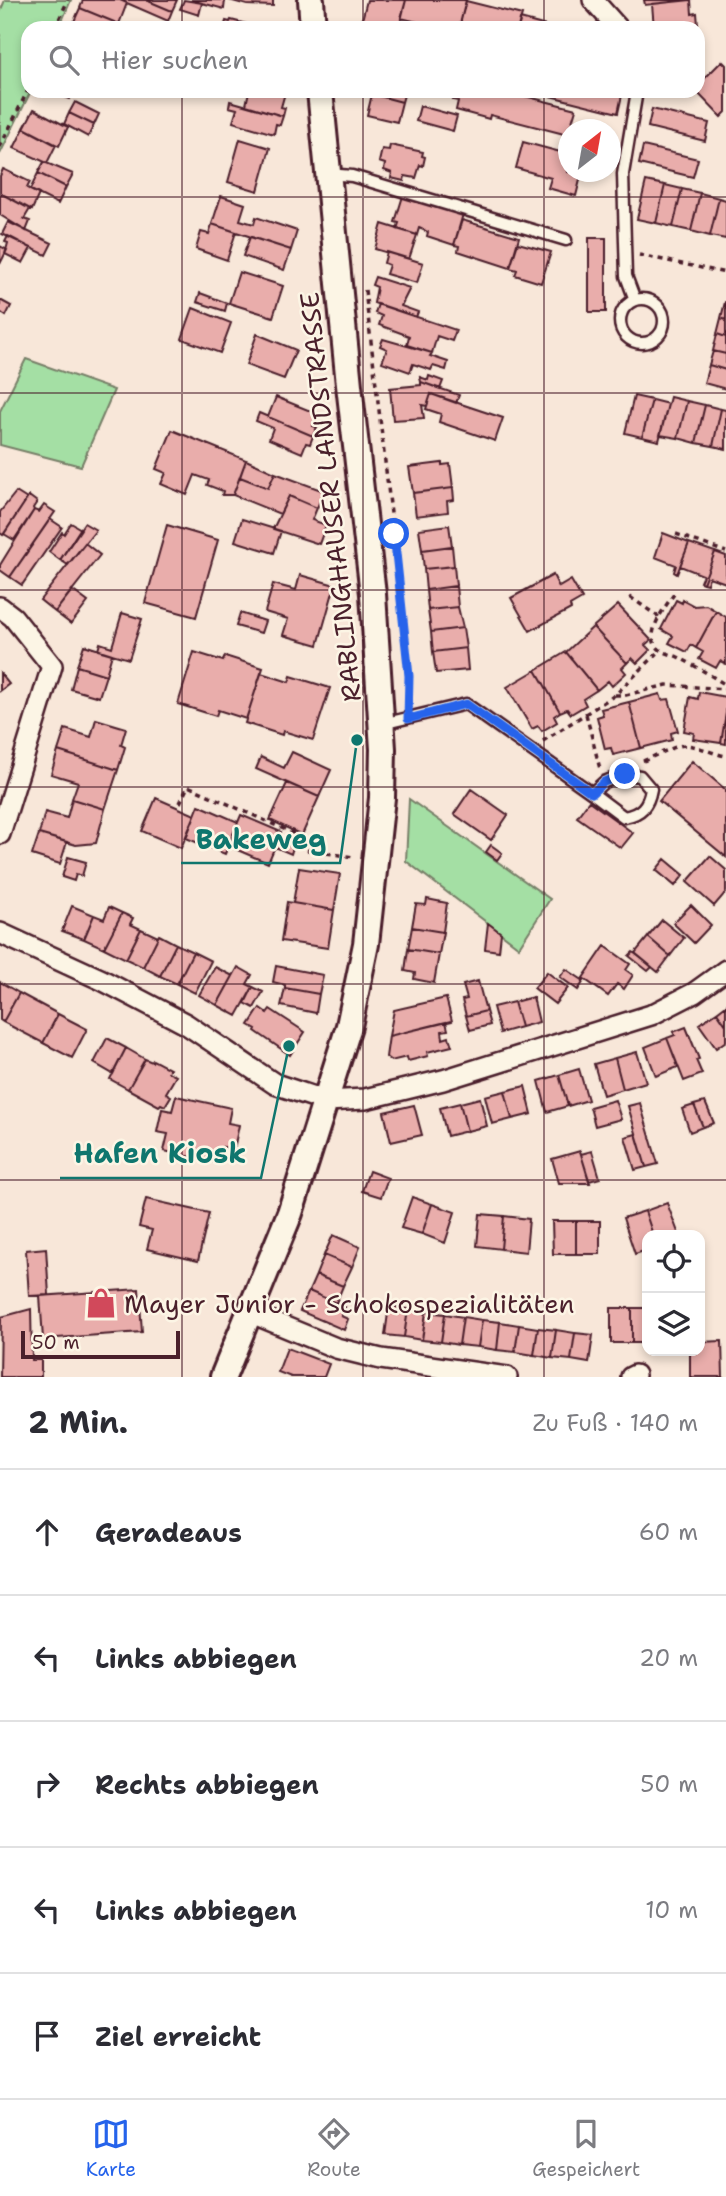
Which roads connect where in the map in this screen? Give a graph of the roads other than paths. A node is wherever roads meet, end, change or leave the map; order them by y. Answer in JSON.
{"nodes":[{"id":1,"x":310,"y":0,"type":"edge"},
{"id":2,"x":593,"y":0,"type":"edge"},
{"id":3,"x":312,"y":21,"type":"edge"},
{"id":4,"x":612,"y":21,"type":"edge"},
{"id":5,"x":321,"y":98,"type":"edge"},
{"id":6,"x":636,"y":98,"type":"edge"},
{"id":7,"x":328,"y":174,"type":"junction"},
{"id":8,"x":566,"y":240,"type":"dead end"},
{"id":9,"x":635,"y":300,"type":"junction"},
{"id":10,"x":0,"y":607,"type":"edge"},
{"id":11,"x":381,"y":724,"type":"junction"},
{"id":12,"x":592,"y":793,"type":"junction"},
{"id":13,"x":0,"y":834,"type":"edge"},
{"id":14,"x":0,"y":933,"type":"edge"},
{"id":15,"x":726,"y":970,"type":"edge"},
{"id":16,"x":326,"y":1101,"type":"junction"},
{"id":17,"x":249,"y":1312,"type":"junction"},
{"id":18,"x":223,"y":1377,"type":"edge"},
{"id":19,"x":507,"y":1377,"type":"edge"}],
"edges":[{"from":1,"to":3,"type":"street"},
{"from":2,"to":4,"type":"street"},
{"from":5,"to":7,"type":"street","name":"RABLINGHAUSER LANDSTRASSE"},
{"from":6,"to":9,"type":"lane"},
{"from":7,"to":8,"type":"lane"},
{"from":7,"to":11,"type":"street","name":"RABLINGHAUSER LANDSTRASSE"},
{"from":9,"to":9,"type":"lane"},
{"from":10,"to":13,"type":"street"},
{"from":11,"to":12,"type":"lane"},
{"from":11,"to":16,"type":"street","name":"RABLINGHAUSER LANDSTRASSE"},
{"from":12,"to":12,"type":"lane"},
{"from":14,"to":16,"type":"street"},
{"from":15,"to":16,"type":"street"},
{"from":16,"to":17,"type":"street","name":"RABLINGHAUSER LANDSTRASSE"},
{"from":17,"to":18,"type":"street","name":"RABLINGHAUSER LANDSTRASSE"},
{"from":17,"to":19,"type":"street"}]}
